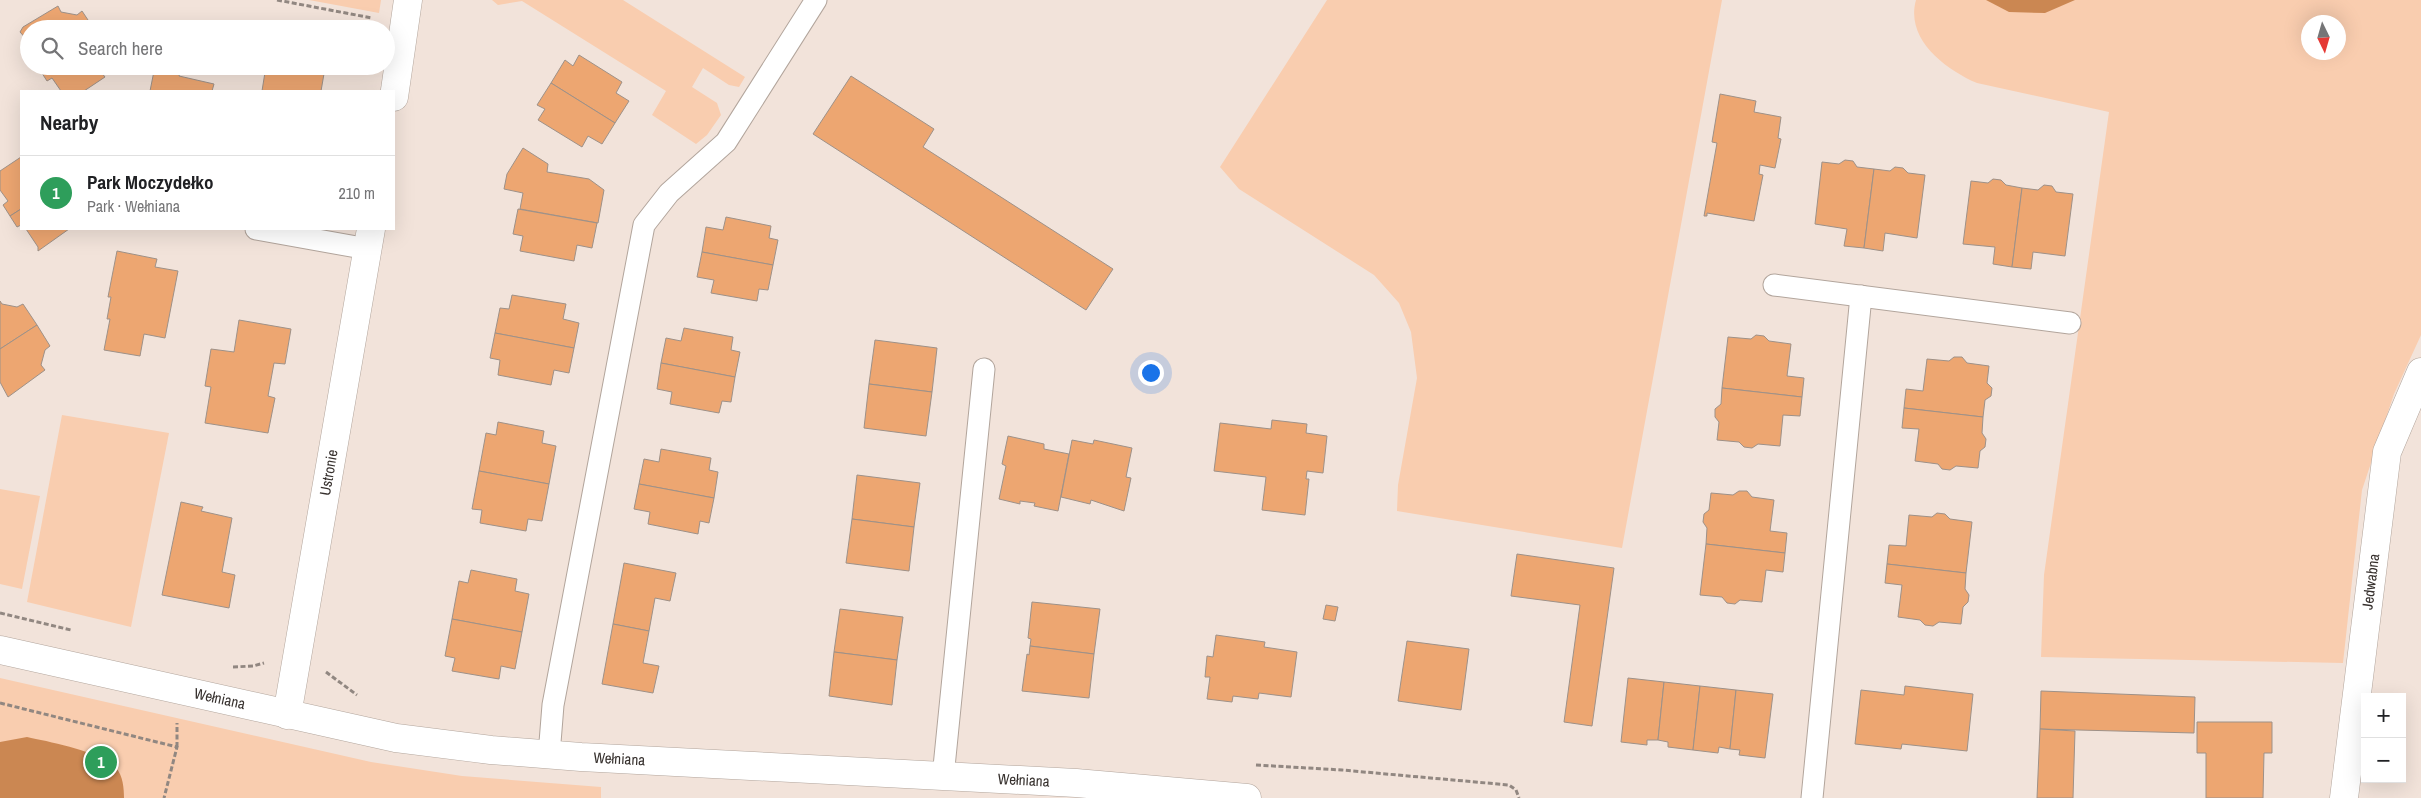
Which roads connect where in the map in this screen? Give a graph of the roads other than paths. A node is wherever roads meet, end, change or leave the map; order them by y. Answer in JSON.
{"nodes":[{"id":1,"x":816,"y":0,"type":"edge"},
{"id":2,"x":406,"y":12,"type":"edge"},
{"id":3,"x":395,"y":90,"type":"edge"},
{"id":4,"x":267,"y":230,"type":"edge"},
{"id":5,"x":369,"y":239,"type":"edge"},
{"id":6,"x":1774,"y":284,"type":"dead end"},
{"id":7,"x":1861,"y":296,"type":"junction"},
{"id":8,"x":2070,"y":323,"type":"dead end"},
{"id":9,"x":984,"y":369,"type":"dead end"},
{"id":10,"x":2421,"y":372,"type":"edge"},
{"id":11,"x":0,"y":650,"type":"edge"},
{"id":12,"x":287,"y":715,"type":"junction"},
{"id":13,"x":549,"y":755,"type":"junction"},
{"id":14,"x":943,"y":777,"type":"junction"},
{"id":15,"x":1017,"y":789,"type":"edge"},
{"id":16,"x":1247,"y":798,"type":"edge"},
{"id":17,"x":1812,"y":798,"type":"edge"},
{"id":18,"x":2344,"y":798,"type":"edge"}],
"edges":[{"from":1,"to":13,"type":"lane"},
{"from":2,"to":3,"type":"street"},
{"from":4,"to":5,"type":"lane"},
{"from":5,"to":12,"type":"street","name":"Ustronie"},
{"from":6,"to":7,"type":"lane"},
{"from":7,"to":8,"type":"lane"},
{"from":7,"to":17,"type":"lane"},
{"from":9,"to":14,"type":"lane"},
{"from":10,"to":18,"type":"street","name":"Jedwabna"},
{"from":11,"to":12,"type":"street","name":"Wełniana"},
{"from":12,"to":13,"type":"street","name":"Wełniana"},
{"from":13,"to":14,"type":"street","name":"Wełniana"},
{"from":14,"to":15,"type":"street","name":"Wełniana"},
{"from":15,"to":16,"type":"street","name":"Wełniana"}]}
